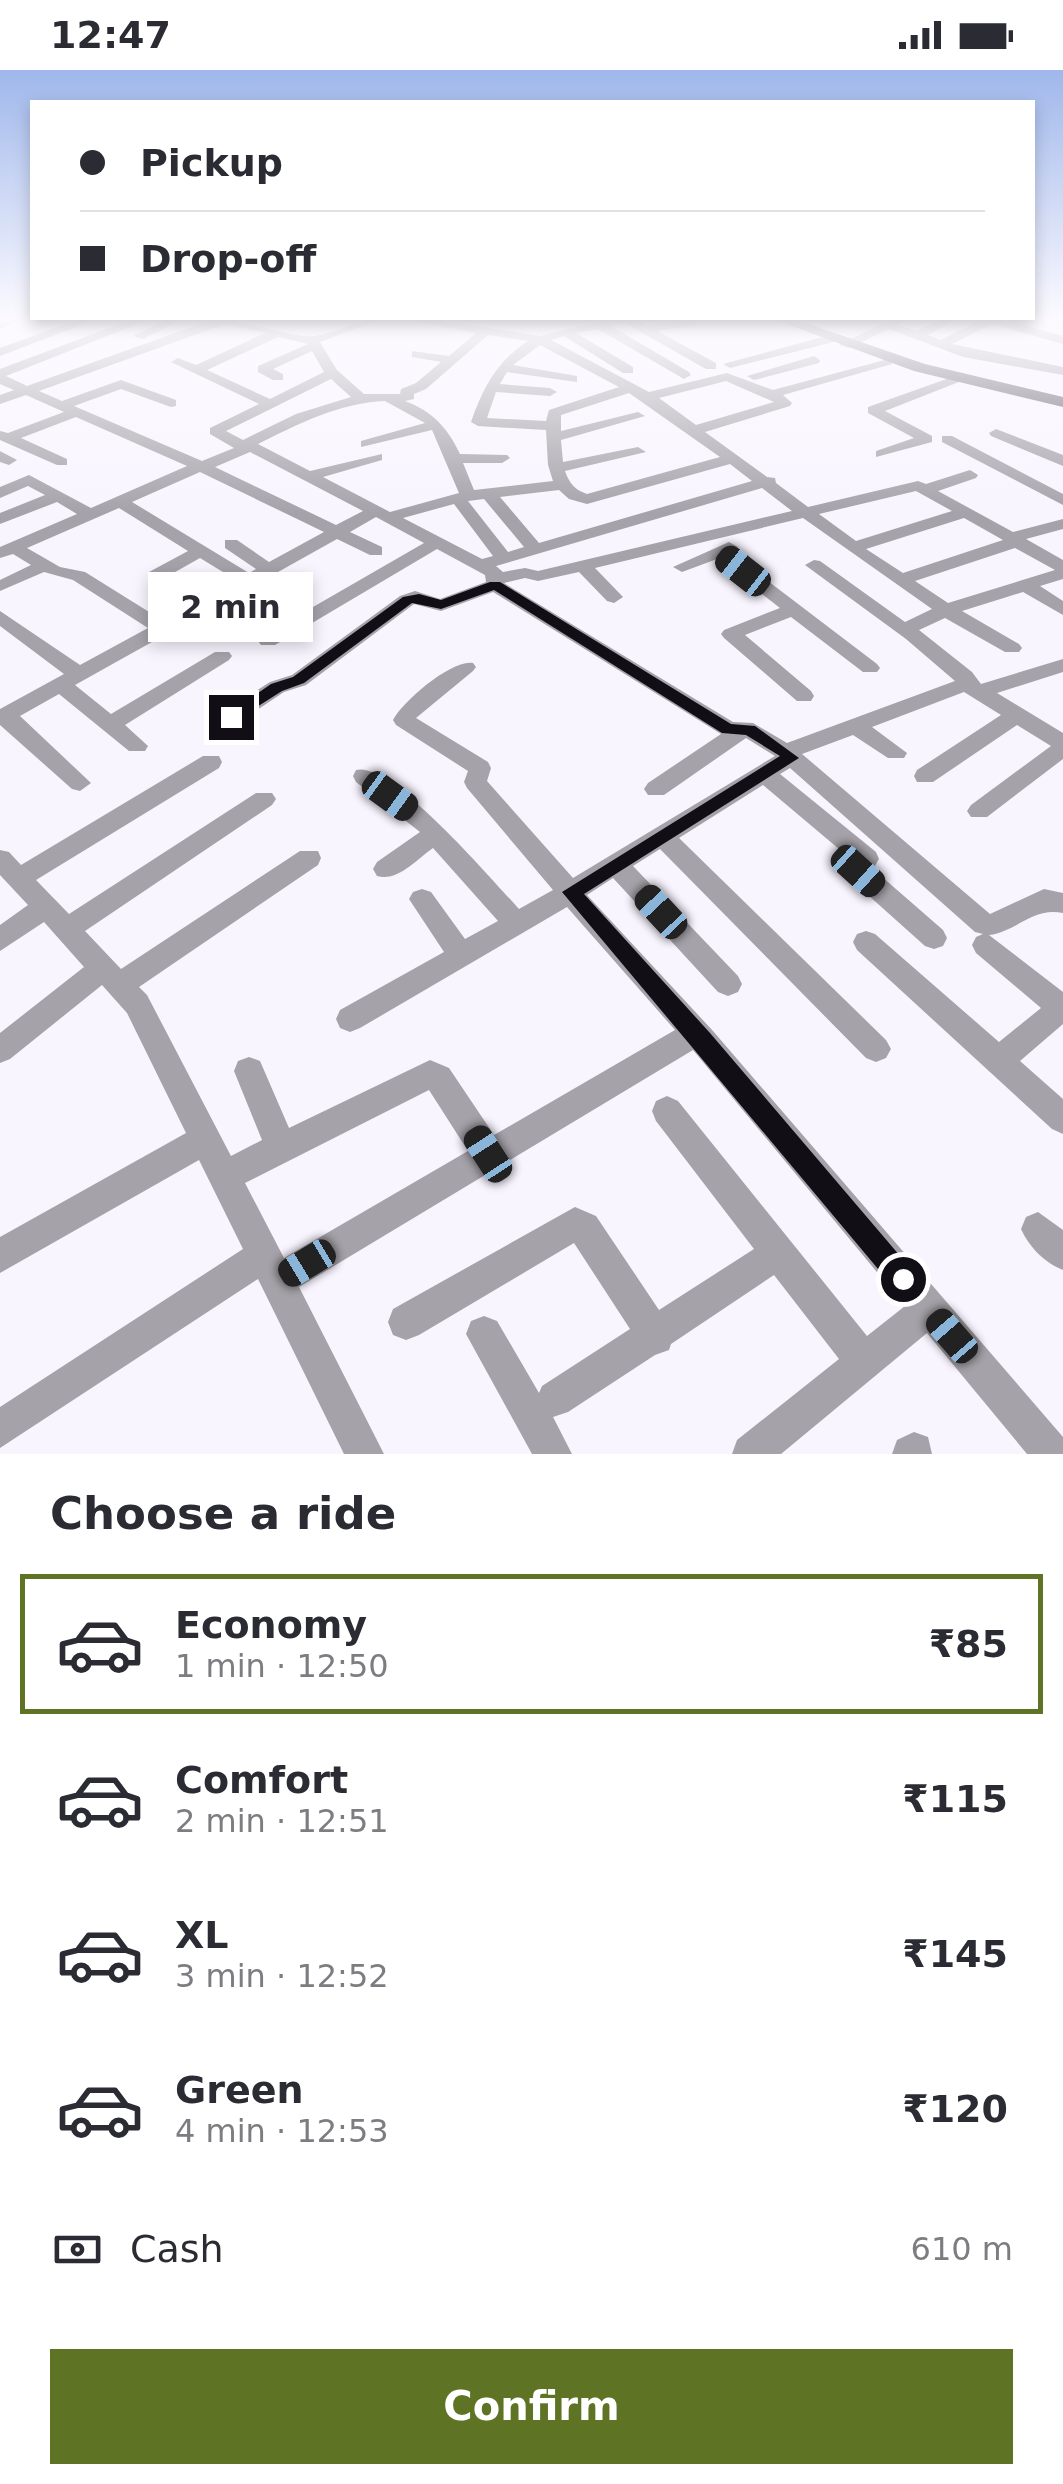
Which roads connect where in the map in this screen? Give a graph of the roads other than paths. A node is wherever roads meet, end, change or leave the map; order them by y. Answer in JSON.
{"nodes":[{"id":1,"x":12,"y":384,"type":"edge"},
{"id":2,"x":47,"y":384,"type":"edge"},
{"id":3,"x":226,"y":384,"type":"edge"},
{"id":4,"x":311,"y":384,"type":"edge"},
{"id":5,"x":344,"y":384,"type":"edge"},
{"id":6,"x":424,"y":384,"type":"edge"},
{"id":7,"x":493,"y":384,"type":"edge"},
{"id":8,"x":622,"y":384,"type":"edge"},
{"id":9,"x":640,"y":384,"type":"edge"},
{"id":10,"x":701,"y":384,"type":"edge"},
{"id":11,"x":739,"y":384,"type":"edge"},
{"id":12,"x":808,"y":384,"type":"edge"},
{"id":13,"x":947,"y":384,"type":"edge"},
{"id":14,"x":974,"y":384,"type":"edge"},
{"id":15,"x":491,"y":387,"type":"junction"},
{"id":16,"x":630,"y":388,"type":"junction"},
{"id":17,"x":26,"y":391,"type":"junction"},
{"id":18,"x":102,"y":391,"type":"junction"},
{"id":19,"x":550,"y":392,"type":"dead end"},
{"id":20,"x":773,"y":394,"type":"junction"},
{"id":21,"x":656,"y":395,"type":"junction"},
{"id":22,"x":361,"y":398,"type":"junction"},
{"id":23,"x":0,"y":400,"type":"edge"},
{"id":24,"x":392,"y":400,"type":"junction"},
{"id":25,"x":1063,"y":402,"type":"edge"},
{"id":26,"x":171,"y":403,"type":"dead end"},
{"id":27,"x":270,"y":404,"type":"junction"},
{"id":28,"x":335,"y":406,"type":"junction"},
{"id":29,"x":70,"y":409,"type":"junction"},
{"id":30,"x":148,"y":410,"type":"dead end"},
{"id":31,"x":638,"y":416,"type":"dead end"},
{"id":32,"x":16,"y":420,"type":"dead end"},
{"id":33,"x":359,"y":422,"type":"dead end"},
{"id":34,"x":435,"y":425,"type":"junction"},
{"id":35,"x":33,"y":428,"type":"junction"},
{"id":36,"x":586,"y":429,"type":"junction"},
{"id":37,"x":695,"y":430,"type":"junction"},
{"id":38,"x":553,"y":432,"type":"junction"},
{"id":39,"x":996,"y":433,"type":"dead end"},
{"id":40,"x":4,"y":436,"type":"edge"},
{"id":41,"x":948,"y":439,"type":"dead end"},
{"id":42,"x":500,"y":440,"type":"dead end"},
{"id":43,"x":243,"y":446,"type":"junction"},
{"id":44,"x":638,"y":452,"type":"dead end"},
{"id":45,"x":881,"y":454,"type":"dead end"},
{"id":46,"x":502,"y":458,"type":"junction"},
{"id":47,"x":607,"y":458,"type":"junction"},
{"id":48,"x":735,"y":458,"type":"junction"},
{"id":49,"x":454,"y":460,"type":"junction"},
{"id":50,"x":1063,"y":461,"type":"edge"},
{"id":51,"x":62,"y":462,"type":"dead end"},
{"id":52,"x":201,"y":466,"type":"junction"},
{"id":53,"x":314,"y":476,"type":"junction"},
{"id":54,"x":970,"y":476,"type":"dead end"},
{"id":55,"x":503,"y":477,"type":"dead end"},
{"id":56,"x":559,"y":477,"type":"junction"},
{"id":57,"x":664,"y":478,"type":"junction"},
{"id":58,"x":768,"y":482,"type":"junction"},
{"id":59,"x":926,"y":489,"type":"junction"},
{"id":60,"x":0,"y":493,"type":"edge"},
{"id":61,"x":489,"y":494,"type":"junction"},
{"id":62,"x":57,"y":496,"type":"junction"},
{"id":63,"x":463,"y":498,"type":"junction"},
{"id":64,"x":1063,"y":500,"type":"edge"},
{"id":65,"x":121,"y":502,"type":"junction"},
{"id":66,"x":695,"y":506,"type":"junction"},
{"id":67,"x":968,"y":512,"type":"junction"},
{"id":68,"x":383,"y":513,"type":"junction"},
{"id":69,"x":92,"y":515,"type":"junction"},
{"id":70,"x":813,"y":517,"type":"junction"},
{"id":71,"x":0,"y":519,"type":"edge"},
{"id":72,"x":1063,"y":524,"type":"edge"},
{"id":73,"x":338,"y":533,"type":"junction"},
{"id":74,"x":733,"y":537,"type":"junction"},
{"id":75,"x":1015,"y":539,"type":"junction"},
{"id":76,"x":439,"y":541,"type":"junction"},
{"id":77,"x":231,"y":544,"type":"dead end"},
{"id":78,"x":535,"y":549,"type":"junction"},
{"id":79,"x":857,"y":549,"type":"junction"},
{"id":80,"x":4,"y":551,"type":"edge"},
{"id":81,"x":376,"y":551,"type":"dead end"},
{"id":82,"x":201,"y":552,"type":"junction"},
{"id":83,"x":719,"y":552,"type":"junction"},
{"id":84,"x":504,"y":559,"type":"junction"},
{"id":85,"x":45,"y":565,"type":"junction"},
{"id":86,"x":582,"y":565,"type":"junction"},
{"id":87,"x":682,"y":567,"type":"dead end"},
{"id":88,"x":1063,"y":570,"type":"edge"},
{"id":89,"x":271,"y":571,"type":"junction"},
{"id":90,"x":155,"y":576,"type":"dead end"},
{"id":91,"x":491,"y":576,"type":"junction"},
{"id":92,"x":900,"y":580,"type":"junction"},
{"id":93,"x":251,"y":582,"type":"junction"},
{"id":94,"x":2,"y":586,"type":"edge"},
{"id":95,"x":1027,"y":586,"type":"junction"},
{"id":96,"x":614,"y":597,"type":"dead end"},
{"id":97,"x":287,"y":604,"type":"dead end"},
{"id":98,"x":1063,"y":608,"type":"edge"},
{"id":99,"x":793,"y":609,"type":"junction"},
{"id":100,"x":946,"y":610,"type":"junction"},
{"id":101,"x":187,"y":616,"type":"junction"},
{"id":102,"x":0,"y":617,"type":"edge"},
{"id":103,"x":162,"y":628,"type":"junction"},
{"id":104,"x":907,"y":632,"type":"junction"},
{"id":105,"x":268,"y":641,"type":"dead end"},
{"id":106,"x":1012,"y":648,"type":"dead end"},
{"id":107,"x":1063,"y":665,"type":"edge"},
{"id":108,"x":466,"y":667,"type":"dead end"},
{"id":109,"x":870,"y":668,"type":"dead end"},
{"id":110,"x":69,"y":680,"type":"junction"},
{"id":111,"x":972,"y":688,"type":"junction"},
{"id":112,"x":804,"y":696,"type":"dead end"},
{"id":113,"x":1016,"y":714,"type":"junction"},
{"id":114,"x":3,"y":717,"type":"edge"},
{"id":115,"x":231,"y":717,"type":"dead end"},
{"id":116,"x":111,"y":724,"type":"junction"},
{"id":117,"x":855,"y":726,"type":"junction"},
{"id":118,"x":746,"y":728,"type":"junction"},
{"id":119,"x":137,"y":746,"type":"dead end"},
{"id":120,"x":1063,"y":746,"type":"edge"},
{"id":121,"x":896,"y":753,"type":"dead end"},
{"id":122,"x":788,"y":755,"type":"junction"},
{"id":123,"x":211,"y":762,"type":"dead end"},
{"id":124,"x":764,"y":773,"type":"junction"},
{"id":125,"x":364,"y":776,"type":"dead end"},
{"id":126,"x":925,"y":776,"type":"dead end"},
{"id":127,"x":80,"y":783,"type":"dead end"},
{"id":128,"x":656,"y":790,"type":"dead end"},
{"id":129,"x":264,"y":799,"type":"dead end"},
{"id":130,"x":979,"y":811,"type":"dead end"},
{"id":131,"x":436,"y":834,"type":"junction"},
{"id":132,"x":662,"y":836,"type":"junction"},
{"id":133,"x":309,"y":858,"type":"dead end"},
{"id":134,"x":616,"y":865,"type":"junction"},
{"id":135,"x":9,"y":869,"type":"edge"},
{"id":136,"x":386,"y":869,"type":"dead end"},
{"id":137,"x":572,"y":892,"type":"junction"},
{"id":138,"x":422,"y":898,"type":"dead end"},
{"id":139,"x":1063,"y":903,"type":"edge"},
{"id":140,"x":56,"y":918,"type":"junction"},
{"id":141,"x":516,"y":924,"type":"junction"},
{"id":142,"x":934,"y":938,"type":"dead end"},
{"id":143,"x":0,"y":940,"type":"edge"},
{"id":144,"x":866,"y":942,"type":"dead end"},
{"id":145,"x":985,"y":945,"type":"dead end"},
{"id":146,"x":461,"y":955,"type":"junction"},
{"id":147,"x":111,"y":977,"type":"junction"},
{"id":148,"x":728,"y":984,"type":"dead end"},
{"id":149,"x":1062,"y":1007,"type":"edge"},
{"id":150,"x":350,"y":1018,"type":"dead end"},
{"id":151,"x":694,"y":1034,"type":"junction"},
{"id":152,"x":876,"y":1049,"type":"dead end"},
{"id":153,"x":0,"y":1050,"type":"edge"},
{"id":154,"x":998,"y":1061,"type":"junction"},
{"id":155,"x":248,"y":1071,"type":"dead end"},
{"id":156,"x":668,"y":1111,"type":"dead end"},
{"id":157,"x":1063,"y":1119,"type":"edge"},
{"id":158,"x":205,"y":1139,"type":"junction"},
{"id":159,"x":280,"y":1147,"type":"junction"},
{"id":160,"x":488,"y":1154,"type":"junction"},
{"id":161,"x":224,"y":1176,"type":"junction"},
{"id":162,"x":1038,"y":1229,"type":"dead end"},
{"id":163,"x":778,"y":1253,"type":"junction"},
{"id":164,"x":1063,"y":1254,"type":"edge"},
{"id":165,"x":0,"y":1256,"type":"edge"},
{"id":166,"x":270,"y":1268,"type":"junction"},
{"id":167,"x":929,"y":1309,"type":"junction"},
{"id":168,"x":406,"y":1322,"type":"dead end"},
{"id":169,"x":484,"y":1334,"type":"dead end"},
{"id":170,"x":656,"y":1337,"type":"junction"},
{"id":171,"x":864,"y":1362,"type":"junction"},
{"id":172,"x":555,"y":1399,"type":"dead end"},
{"id":173,"x":0,"y":1430,"type":"edge"},
{"id":174,"x":365,"y":1454,"type":"edge"},
{"id":175,"x":553,"y":1454,"type":"edge"},
{"id":176,"x":751,"y":1454,"type":"edge"},
{"id":177,"x":1052,"y":1454,"type":"edge"}],
"edges":[{"from":1,"to":17,"type":"street"},
{"from":2,"to":17,"type":"street"},
{"from":3,"to":27,"type":"street"},
{"from":4,"to":27,"type":"street"},
{"from":5,"to":22,"type":"street"},
{"from":6,"to":24,"type":"street"},
{"from":7,"to":15,"type":"street"},
{"from":8,"to":16,"type":"street"},
{"from":9,"to":21,"type":"street"},
{"from":10,"to":21,"type":"street"},
{"from":11,"to":20,"type":"street"},
{"from":12,"to":20,"type":"street"},
{"from":13,"to":45,"type":"street"},
{"from":14,"to":25,"type":"main road"},
{"from":15,"to":19,"type":"street"},
{"from":15,"to":38,"type":"street"},
{"from":16,"to":21,"type":"street"},
{"from":16,"to":38,"type":"street"},
{"from":17,"to":23,"type":"street"},
{"from":17,"to":29,"type":"street"},
{"from":18,"to":26,"type":"street"},
{"from":18,"to":29,"type":"street"},
{"from":18,"to":30,"type":"street"},
{"from":20,"to":37,"type":"street"},
{"from":21,"to":37,"type":"street"},
{"from":22,"to":24,"type":"street"},
{"from":22,"to":28,"type":"street"},
{"from":24,"to":34,"type":"street"},
{"from":27,"to":43,"type":"street"},
{"from":28,"to":33,"type":"street"},
{"from":28,"to":43,"type":"street"},
{"from":29,"to":35,"type":"street"},
{"from":29,"to":52,"type":"street"},
{"from":31,"to":36,"type":"street"},
{"from":32,"to":35,"type":"street"},
{"from":34,"to":49,"type":"street"},
{"from":34,"to":53,"type":"street"},
{"from":35,"to":40,"type":"street"},
{"from":36,"to":38,"type":"street"},
{"from":36,"to":47,"type":"street"},
{"from":37,"to":48,"type":"street"},
{"from":38,"to":56,"type":"street"},
{"from":39,"to":50,"type":"street"},
{"from":40,"to":51,"type":"street"},
{"from":41,"to":64,"type":"street"},
{"from":42,"to":46,"type":"street"},
{"from":43,"to":52,"type":"street"},
{"from":43,"to":53,"type":"street"},
{"from":44,"to":47,"type":"street"},
{"from":46,"to":49,"type":"street"},
{"from":46,"to":55,"type":"street"},
{"from":47,"to":56,"type":"street"},
{"from":48,"to":57,"type":"street"},
{"from":48,"to":58,"type":"street"},
{"from":49,"to":63,"type":"street"},
{"from":52,"to":65,"type":"street"},
{"from":52,"to":73,"type":"street"},
{"from":53,"to":68,"type":"street"},
{"from":54,"to":59,"type":"street"},
{"from":56,"to":57,"type":"street"},
{"from":56,"to":61,"type":"street"},
{"from":57,"to":66,"type":"street"},
{"from":58,"to":66,"type":"street"},
{"from":58,"to":70,"type":"street"},
{"from":59,"to":67,"type":"street"},
{"from":59,"to":70,"type":"street"},
{"from":60,"to":62,"type":"street"},
{"from":61,"to":63,"type":"street"},
{"from":61,"to":78,"type":"street"},
{"from":62,"to":69,"type":"street"},
{"from":62,"to":71,"type":"street"},
{"from":63,"to":68,"type":"street"},
{"from":63,"to":84,"type":"street"},
{"from":65,"to":69,"type":"street"},
{"from":65,"to":82,"type":"street"},
{"from":66,"to":74,"type":"street"},
{"from":66,"to":78,"type":"street"},
{"from":67,"to":75,"type":"street"},
{"from":67,"to":79,"type":"street"},
{"from":68,"to":73,"type":"street"},
{"from":68,"to":76,"type":"street"},
{"from":69,"to":80,"type":"street"},
{"from":70,"to":74,"type":"street"},
{"from":70,"to":79,"type":"street"},
{"from":72,"to":75,"type":"street"},
{"from":73,"to":81,"type":"street"},
{"from":73,"to":89,"type":"street"},
{"from":74,"to":83,"type":"street"},
{"from":74,"to":86,"type":"street"},
{"from":75,"to":88,"type":"street"},
{"from":75,"to":92,"type":"street"},
{"from":76,"to":91,"type":"street"},
{"from":76,"to":105,"type":"street"},
{"from":77,"to":89,"type":"street"},
{"from":78,"to":84,"type":"street"},
{"from":79,"to":92,"type":"street"},
{"from":79,"to":104,"type":"street"},
{"from":80,"to":85,"type":"street"},
{"from":82,"to":90,"type":"street"},
{"from":82,"to":93,"type":"street"},
{"from":83,"to":87,"type":"street"},
{"from":83,"to":99,"type":"street"},
{"from":84,"to":91,"type":"street"},
{"from":85,"to":94,"type":"street"},
{"from":85,"to":103,"type":"street"},
{"from":86,"to":91,"type":"street"},
{"from":86,"to":96,"type":"street"},
{"from":88,"to":95,"type":"street"},
{"from":89,"to":93,"type":"street"},
{"from":91,"to":115,"type":"street"},
{"from":91,"to":118,"type":"street"},
{"from":92,"to":100,"type":"street"},
{"from":93,"to":97,"type":"street"},
{"from":93,"to":101,"type":"street"},
{"from":95,"to":98,"type":"street"},
{"from":95,"to":100,"type":"street"},
{"from":99,"to":109,"type":"street"},
{"from":99,"to":112,"type":"street"},
{"from":100,"to":104,"type":"street"},
{"from":100,"to":106,"type":"street"},
{"from":101,"to":103,"type":"street"},
{"from":101,"to":116,"type":"street"},
{"from":102,"to":110,"type":"street"},
{"from":103,"to":110,"type":"street"},
{"from":104,"to":111,"type":"street"},
{"from":107,"to":111,"type":"street"},
{"from":108,"to":137,"type":"street"},
{"from":110,"to":114,"type":"street"},
{"from":110,"to":116,"type":"street"},
{"from":111,"to":113,"type":"street"},
{"from":111,"to":117,"type":"street"},
{"from":113,"to":120,"type":"street"},
{"from":113,"to":126,"type":"street"},
{"from":114,"to":127,"type":"street"},
{"from":116,"to":119,"type":"street"},
{"from":117,"to":121,"type":"street"},
{"from":117,"to":122,"type":"street"},
{"from":118,"to":122,"type":"street"},
{"from":118,"to":128,"type":"street"},
{"from":120,"to":130,"type":"street"},
{"from":122,"to":124,"type":"street"},
{"from":122,"to":139,"type":"street"},
{"from":123,"to":135,"type":"street"},
{"from":124,"to":132,"type":"street"},
{"from":124,"to":142,"type":"street"},
{"from":125,"to":131,"type":"street"},
{"from":129,"to":140,"type":"street"},
{"from":131,"to":136,"type":"street"},
{"from":131,"to":141,"type":"street"},
{"from":132,"to":134,"type":"street"},
{"from":132,"to":152,"type":"street"},
{"from":133,"to":147,"type":"street"},
{"from":134,"to":137,"type":"street"},
{"from":134,"to":148,"type":"street"},
{"from":135,"to":140,"type":"street"},
{"from":137,"to":141,"type":"street"},
{"from":137,"to":151,"type":"street"},
{"from":138,"to":146,"type":"street"},
{"from":140,"to":143,"type":"street"},
{"from":140,"to":147,"type":"street"},
{"from":141,"to":146,"type":"street"},
{"from":144,"to":154,"type":"street"},
{"from":145,"to":149,"type":"street"},
{"from":146,"to":150,"type":"street"},
{"from":147,"to":153,"type":"street"},
{"from":147,"to":158,"type":"street"},
{"from":149,"to":154,"type":"street"},
{"from":151,"to":160,"type":"street"},
{"from":151,"to":167,"type":"street"},
{"from":154,"to":157,"type":"street"},
{"from":155,"to":159,"type":"street"},
{"from":156,"to":163,"type":"street"},
{"from":158,"to":161,"type":"street"},
{"from":158,"to":165,"type":"street"},
{"from":159,"to":160,"type":"street"},
{"from":159,"to":161,"type":"street"},
{"from":160,"to":166,"type":"street"},
{"from":161,"to":166,"type":"street"},
{"from":162,"to":164,"type":"street"},
{"from":163,"to":170,"type":"street"},
{"from":163,"to":171,"type":"street"},
{"from":166,"to":173,"type":"street"},
{"from":166,"to":174,"type":"street"},
{"from":167,"to":171,"type":"street"},
{"from":167,"to":177,"type":"street"},
{"from":168,"to":170,"type":"street"},
{"from":169,"to":175,"type":"street"},
{"from":170,"to":172,"type":"street"},
{"from":171,"to":176,"type":"street"}]}
